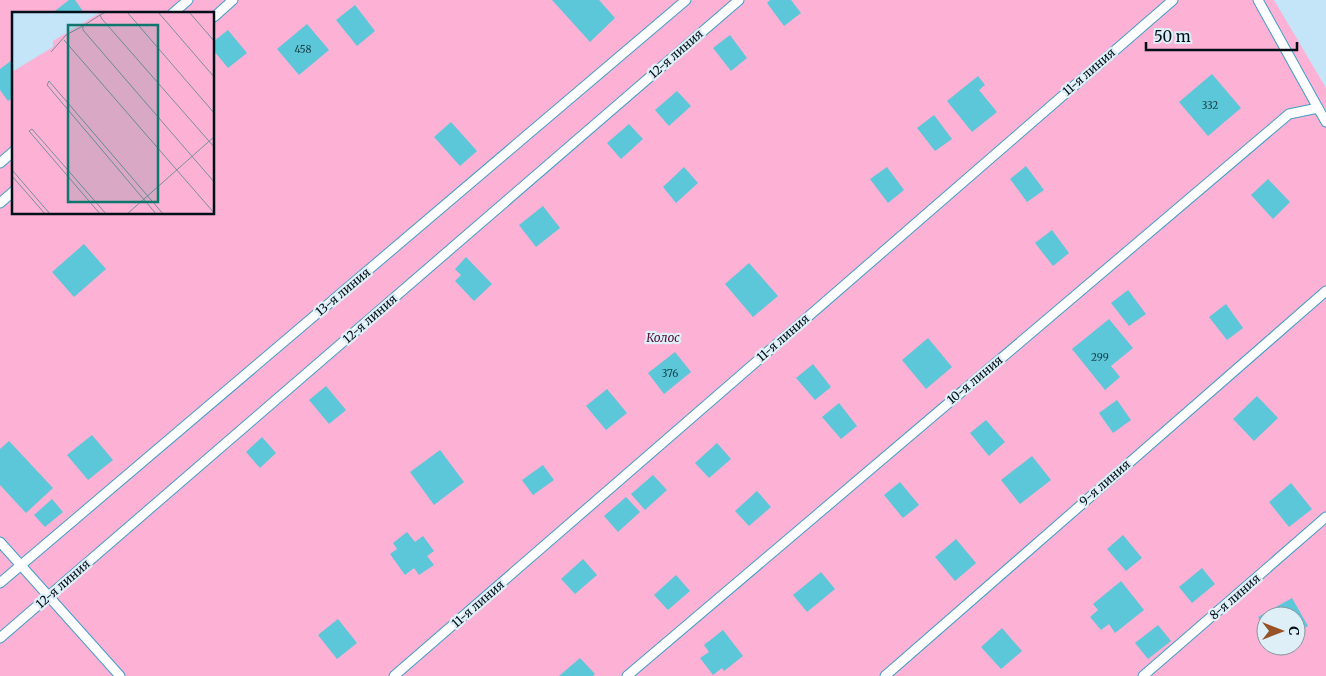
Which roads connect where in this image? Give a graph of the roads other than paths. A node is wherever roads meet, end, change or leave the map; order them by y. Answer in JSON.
{"nodes":[{"id":1,"x":188,"y":0,"type":"edge"},
{"id":2,"x":233,"y":0,"type":"edge"},
{"id":3,"x":686,"y":0,"type":"edge"},
{"id":4,"x":739,"y":0,"type":"edge"},
{"id":5,"x":1172,"y":0,"type":"edge"},
{"id":6,"x":1258,"y":0,"type":"edge"},
{"id":7,"x":174,"y":12,"type":"edge"},
{"id":8,"x":215,"y":16,"type":"edge"},
{"id":9,"x":1318,"y":108,"type":"junction"},
{"id":10,"x":1326,"y":122,"type":"edge"},
{"id":11,"x":12,"y":153,"type":"edge"},
{"id":12,"x":0,"y":163,"type":"edge"},
{"id":13,"x":12,"y":194,"type":"edge"},
{"id":14,"x":0,"y":204,"type":"edge"},
{"id":15,"x":1326,"y":291,"type":"edge"},
{"id":16,"x":1326,"y":517,"type":"edge"},
{"id":17,"x":0,"y":542,"type":"edge"},
{"id":18,"x":21,"y":565,"type":"junction"},
{"id":19,"x":0,"y":583,"type":"edge"},
{"id":20,"x":48,"y":597,"type":"junction"},
{"id":21,"x":0,"y":638,"type":"edge"},
{"id":22,"x":120,"y":676,"type":"edge"},
{"id":23,"x":394,"y":676,"type":"edge"},
{"id":24,"x":627,"y":676,"type":"edge"},
{"id":25,"x":885,"y":676,"type":"edge"},
{"id":26,"x":1143,"y":676,"type":"edge"}],
"edges":[{"from":1,"to":7,"type":"lane"},
{"from":2,"to":8,"type":"lane"},
{"from":3,"to":18,"type":"lane","name":"13-я линия"},
{"from":4,"to":20,"type":"lane","name":"12-я линия"},
{"from":5,"to":23,"type":"lane","name":"11-я линия"},
{"from":6,"to":9,"type":"lane"},
{"from":9,"to":10,"type":"lane"},
{"from":9,"to":24,"type":"lane","name":"10-я линия"},
{"from":11,"to":12,"type":"lane"},
{"from":13,"to":14,"type":"lane"},
{"from":15,"to":25,"type":"lane","name":"9-я линия"},
{"from":16,"to":26,"type":"lane","name":"8-я линия"},
{"from":17,"to":18,"type":"lane"},
{"from":18,"to":19,"type":"lane","name":"13-я линия"},
{"from":18,"to":20,"type":"lane"},
{"from":20,"to":21,"type":"lane","name":"12-я линия"},
{"from":20,"to":22,"type":"lane"}]}
